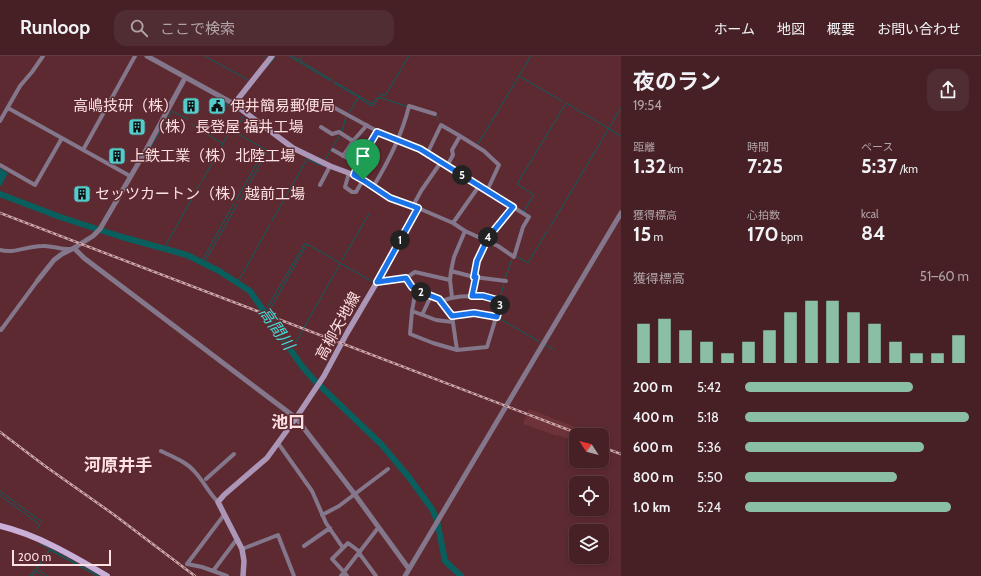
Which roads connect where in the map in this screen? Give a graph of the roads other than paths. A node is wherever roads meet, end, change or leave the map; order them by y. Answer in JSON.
{"nodes":[{"id":1,"x":43,"y":56,"type":"edge"},
{"id":2,"x":135,"y":56,"type":"edge"},
{"id":3,"x":147,"y":56,"type":"edge"},
{"id":4,"x":272,"y":56,"type":"edge"},
{"id":5,"x":185,"y":78,"type":"junction"},
{"id":6,"x":322,"y":101,"type":"dead end"},
{"id":7,"x":234,"y":104,"type":"junction"},
{"id":8,"x":8,"y":108,"type":"junction"},
{"id":9,"x":435,"y":114,"type":"dead end"},
{"id":10,"x":0,"y":121,"type":"edge"},
{"id":11,"x":367,"y":126,"type":"junction"},
{"id":12,"x":321,"y":127,"type":"dead end"},
{"id":13,"x":377,"y":132,"type":"junction"},
{"id":14,"x":460,"y":136,"type":"junction"},
{"id":15,"x":62,"y":138,"type":"junction"},
{"id":16,"x":353,"y":140,"type":"junction"},
{"id":17,"x":398,"y":140,"type":"junction"},
{"id":18,"x":83,"y":150,"type":"junction"},
{"id":19,"x":333,"y":150,"type":"dead end"},
{"id":20,"x":427,"y":154,"type":"junction"},
{"id":21,"x":344,"y":156,"type":"junction"},
{"id":22,"x":441,"y":162,"type":"junction"},
{"id":23,"x":358,"y":164,"type":"junction"},
{"id":24,"x":0,"y":165,"type":"edge"},
{"id":25,"x":330,"y":166,"type":"junction"},
{"id":26,"x":447,"y":166,"type":"junction"},
{"id":27,"x":351,"y":174,"type":"junction"},
{"id":28,"x":130,"y":176,"type":"junction"},
{"id":29,"x":363,"y":180,"type":"junction"},
{"id":30,"x":320,"y":185,"type":"dead end"},
{"id":31,"x":479,"y":186,"type":"junction"},
{"id":32,"x":373,"y":187,"type":"junction"},
{"id":33,"x":487,"y":191,"type":"junction"},
{"id":34,"x":415,"y":207,"type":"junction"},
{"id":35,"x":513,"y":207,"type":"junction"},
{"id":36,"x":621,"y":213,"type":"edge"},
{"id":37,"x":453,"y":223,"type":"junction"},
{"id":38,"x":465,"y":231,"type":"junction"},
{"id":39,"x":487,"y":240,"type":"junction"},
{"id":40,"x":74,"y":248,"type":"junction"},
{"id":41,"x":0,"y":250,"type":"edge"},
{"id":42,"x":452,"y":271,"type":"junction"},
{"id":43,"x":475,"y":277,"type":"junction"},
{"id":44,"x":406,"y":278,"type":"junction"},
{"id":45,"x":38,"y":280,"type":"joint"},
{"id":46,"x":450,"y":280,"type":"junction"},
{"id":47,"x":506,"y":281,"type":"dead end"},
{"id":48,"x":377,"y":282,"type":"junction"},
{"id":49,"x":416,"y":290,"type":"junction"},
{"id":50,"x":431,"y":296,"type":"junction"},
{"id":51,"x":472,"y":296,"type":"junction"},
{"id":52,"x":452,"y":297,"type":"junction"},
{"id":53,"x":442,"y":301,"type":"junction"},
{"id":54,"x":412,"y":311,"type":"junction"},
{"id":55,"x":422,"y":315,"type":"junction"},
{"id":56,"x":452,"y":316,"type":"junction"},
{"id":57,"x":497,"y":317,"type":"junction"},
{"id":58,"x":453,"y":322,"type":"junction"},
{"id":59,"x":0,"y":329,"type":"edge"},
{"id":60,"x":457,"y":350,"type":"junction"},
{"id":61,"x":296,"y":418,"type":"junction"},
{"id":62,"x":278,"y":443,"type":"junction"},
{"id":63,"x":161,"y":451,"type":"dead end"},
{"id":64,"x":234,"y":454,"type":"dead end"},
{"id":65,"x":388,"y":469,"type":"dead end"},
{"id":66,"x":206,"y":479,"type":"dead end"},
{"id":67,"x":354,"y":494,"type":"junction"},
{"id":68,"x":218,"y":502,"type":"junction"},
{"id":69,"x":224,"y":515,"type":"junction"},
{"id":70,"x":322,"y":515,"type":"junction"},
{"id":71,"x":0,"y":526,"type":"edge"},
{"id":72,"x":330,"y":528,"type":"junction"},
{"id":73,"x":378,"y":528,"type":"junction"},
{"id":74,"x":237,"y":539,"type":"junction"},
{"id":75,"x":304,"y":546,"type":"dead end"},
{"id":76,"x":343,"y":548,"type":"junction"},
{"id":77,"x":242,"y":549,"type":"junction"},
{"id":78,"x":359,"y":552,"type":"junction"},
{"id":79,"x":409,"y":569,"type":"junction"},
{"id":80,"x":213,"y":571,"type":"junction"},
{"id":81,"x":344,"y":575,"type":"edge"},
{"id":82,"x":107,"y":576,"type":"edge"},
{"id":83,"x":227,"y":576,"type":"edge"},
{"id":84,"x":243,"y":576,"type":"edge"},
{"id":85,"x":294,"y":576,"type":"edge"},
{"id":86,"x":376,"y":576,"type":"edge"},
{"id":87,"x":405,"y":576,"type":"edge"}],
"edges":[{"from":1,"to":8,"type":"street"},
{"from":2,"to":18,"type":"street"},
{"from":3,"to":5,"type":"street"},
{"from":4,"to":7,"type":"main road"},
{"from":5,"to":7,"type":"street"},
{"from":5,"to":28,"type":"street"},
{"from":6,"to":11,"type":"street"},
{"from":7,"to":25,"type":"main road"},
{"from":8,"to":10,"type":"street"},
{"from":8,"to":15,"type":"street"},
{"from":9,"to":17,"type":"street"},
{"from":11,"to":13,"type":"street"},
{"from":11,"to":16,"type":"street"},
{"from":12,"to":16,"type":"street"},
{"from":13,"to":17,"type":"street"},
{"from":13,"to":23,"type":"street"},
{"from":14,"to":20,"type":"street"},
{"from":14,"to":26,"type":"street"},
{"from":14,"to":33,"type":"street"},
{"from":15,"to":18,"type":"street"},
{"from":15,"to":24,"type":"street"},
{"from":16,"to":21,"type":"street"},
{"from":17,"to":20,"type":"street"},
{"from":17,"to":32,"type":"street"},
{"from":18,"to":28,"type":"street"},
{"from":19,"to":21,"type":"street"},
{"from":20,"to":22,"type":"street"},
{"from":21,"to":23,"type":"street"},
{"from":22,"to":26,"type":"street"},
{"from":22,"to":34,"type":"street"},
{"from":23,"to":27,"type":"street"},
{"from":25,"to":27,"type":"main road"},
{"from":25,"to":30,"type":"street"},
{"from":26,"to":31,"type":"street"},
{"from":27,"to":29,"type":"main road"},
{"from":27,"to":29,"type":"street"},
{"from":28,"to":40,"type":"street"},
{"from":29,"to":32,"type":"main road"},
{"from":31,"to":33,"type":"street"},
{"from":31,"to":37,"type":"street"},
{"from":32,"to":34,"type":"main road"},
{"from":33,"to":35,"type":"street"},
{"from":34,"to":37,"type":"street"},
{"from":34,"to":48,"type":"main road","name":"高柳矢地線"},
{"from":35,"to":39,"type":"street"},
{"from":35,"to":39,"type":"street"},
{"from":36,"to":79,"type":"street"},
{"from":37,"to":38,"type":"street"},
{"from":38,"to":39,"type":"street"},
{"from":38,"to":42,"type":"street"},
{"from":39,"to":43,"type":"street"},
{"from":40,"to":41,"type":"street"},
{"from":40,"to":45,"type":"street"},
{"from":40,"to":61,"type":"street"},
{"from":42,"to":43,"type":"street"},
{"from":42,"to":46,"type":"street"},
{"from":43,"to":47,"type":"street"},
{"from":43,"to":51,"type":"street"},
{"from":44,"to":46,"type":"street"},
{"from":44,"to":48,"type":"street"},
{"from":44,"to":49,"type":"street"},
{"from":45,"to":59,"type":"street"},
{"from":46,"to":52,"type":"street"},
{"from":48,"to":61,"type":"main road","name":"高柳矢地線"},
{"from":49,"to":50,"type":"street"},
{"from":49,"to":54,"type":"street"},
{"from":50,"to":53,"type":"street"},
{"from":50,"to":55,"type":"street"},
{"from":51,"to":52,"type":"street"},
{"from":51,"to":57,"type":"street"},
{"from":52,"to":53,"type":"street"},
{"from":53,"to":56,"type":"street"},
{"from":54,"to":55,"type":"street"},
{"from":54,"to":60,"type":"street"},
{"from":55,"to":58,"type":"street"},
{"from":56,"to":57,"type":"street"},
{"from":56,"to":58,"type":"street"},
{"from":57,"to":60,"type":"street"},
{"from":58,"to":60,"type":"street"},
{"from":61,"to":62,"type":"main road","name":"高柳矢地線"},
{"from":61,"to":67,"type":"street"},
{"from":62,"to":68,"type":"main road","name":"高柳矢地線"},
{"from":62,"to":70,"type":"street"},
{"from":63,"to":68,"type":"street"},
{"from":64,"to":66,"type":"street"},
{"from":65,"to":67,"type":"street"},
{"from":67,"to":70,"type":"street"},
{"from":67,"to":73,"type":"street"},
{"from":68,"to":69,"type":"main road"},
{"from":69,"to":74,"type":"main road"},
{"from":69,"to":80,"type":"street"},
{"from":70,"to":72,"type":"street"},
{"from":71,"to":82,"type":"main road"},
{"from":72,"to":75,"type":"street"},
{"from":72,"to":76,"type":"street"},
{"from":73,"to":78,"type":"street"},
{"from":73,"to":79,"type":"street"},
{"from":74,"to":77,"type":"main road"},
{"from":74,"to":80,"type":"street"},
{"from":76,"to":78,"type":"street"},
{"from":76,"to":81,"type":"street"},
{"from":77,"to":84,"type":"main road"},
{"from":77,"to":85,"type":"street"},
{"from":78,"to":81,"type":"street"},
{"from":78,"to":86,"type":"street"},
{"from":79,"to":87,"type":"street"},
{"from":80,"to":83,"type":"street"}]}
